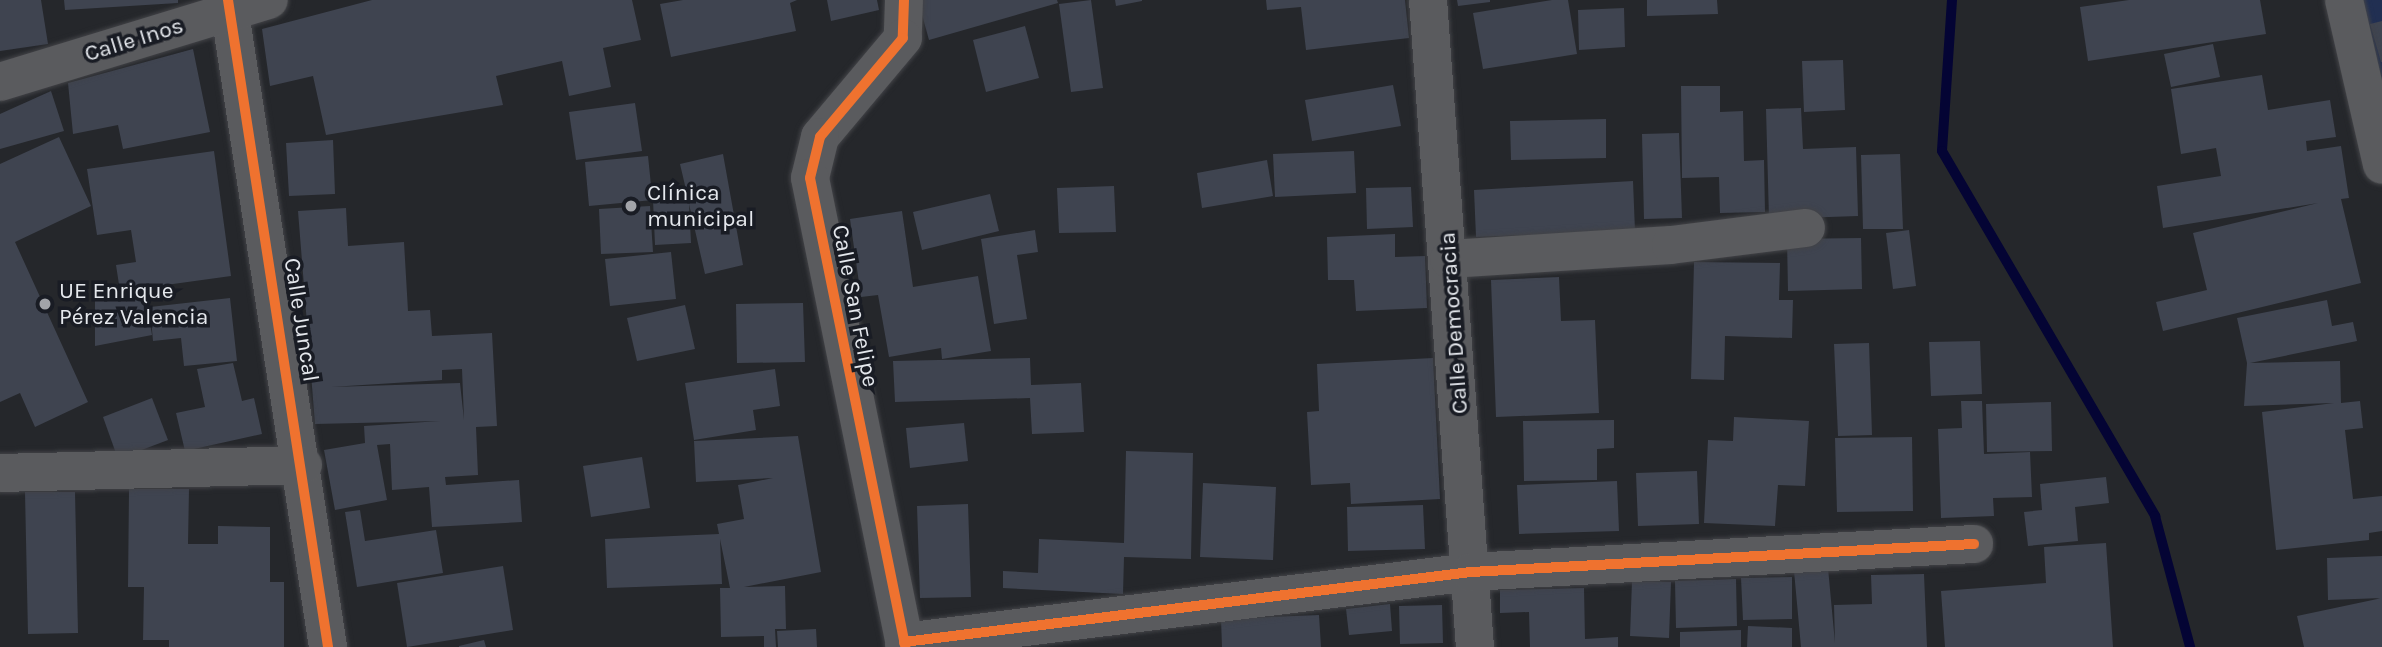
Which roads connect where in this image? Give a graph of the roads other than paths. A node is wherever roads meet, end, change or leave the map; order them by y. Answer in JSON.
{"nodes":[{"id":1,"x":269,"y":0,"type":"edge"},
{"id":2,"x":904,"y":0,"type":"edge"},
{"id":3,"x":1428,"y":0,"type":"edge"},
{"id":4,"x":2344,"y":0,"type":"edge"},
{"id":5,"x":229,"y":5,"type":"edge"},
{"id":6,"x":0,"y":82,"type":"edge"},
{"id":7,"x":2382,"y":165,"type":"edge"},
{"id":8,"x":1807,"y":228,"type":"dead end"},
{"id":9,"x":1449,"y":259,"type":"junction"},
{"id":10,"x":303,"y":465,"type":"junction"},
{"id":11,"x":0,"y":473,"type":"edge"},
{"id":12,"x":1974,"y":544,"type":"dead end"},
{"id":13,"x":1471,"y":572,"type":"junction"},
{"id":14,"x":904,"y":645,"type":"edge"},
{"id":15,"x":328,"y":647,"type":"edge"},
{"id":16,"x":1475,"y":647,"type":"edge"}],
"edges":[{"from":1,"to":5,"type":"street","name":"Calle Inos"},
{"from":2,"to":14,"type":"street","name":"Calle San Felipe"},
{"from":3,"to":9,"type":"street","name":"Calle Democracia"},
{"from":4,"to":7,"type":"street"},
{"from":5,"to":6,"type":"street","name":"Calle Inos"},
{"from":5,"to":10,"type":"street","name":"Calle Juncal"},
{"from":8,"to":9,"type":"street"},
{"from":9,"to":13,"type":"street","name":"Calle Democracia"},
{"from":10,"to":11,"type":"street"},
{"from":10,"to":15,"type":"street","name":"Calle Juncal"},
{"from":12,"to":13,"type":"street"},
{"from":13,"to":14,"type":"street"},
{"from":13,"to":16,"type":"street","name":"Calle Democracia"}]}
